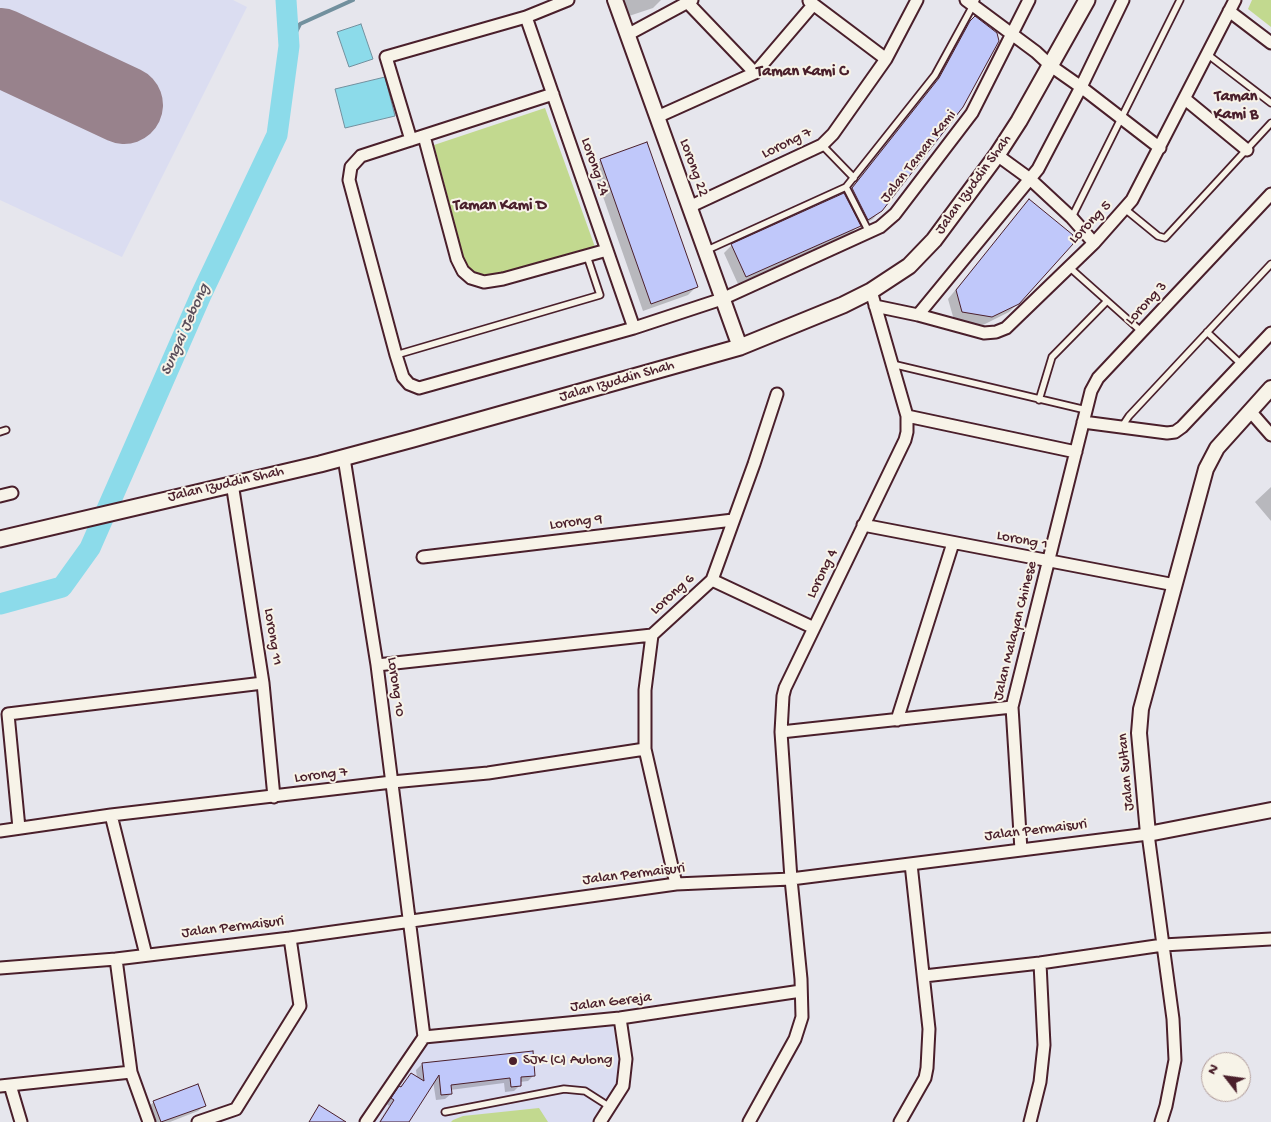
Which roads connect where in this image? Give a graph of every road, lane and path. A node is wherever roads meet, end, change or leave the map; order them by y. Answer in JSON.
{"nodes":[{"id":1,"x":568,"y":0,"type":"edge"},
{"id":2,"x":615,"y":0,"type":"edge"},
{"id":3,"x":917,"y":0,"type":"edge"},
{"id":4,"x":1028,"y":0,"type":"edge"},
{"id":5,"x":1087,"y":0,"type":"edge"},
{"id":6,"x":1123,"y":0,"type":"edge"},
{"id":7,"x":1180,"y":0,"type":"edge"},
{"id":8,"x":1235,"y":0,"type":"edge"},
{"id":9,"x":690,"y":1,"type":"edge"},
{"id":10,"x":810,"y":2,"type":"edge"},
{"id":11,"x":971,"y":2,"type":"edge"},
{"id":12,"x":1229,"y":11,"type":"junction"},
{"id":13,"x":526,"y":16,"type":"junction"},
{"id":14,"x":627,"y":35,"type":"junction"},
{"id":15,"x":1012,"y":35,"type":"junction"},
{"id":16,"x":1271,"y":43,"type":"edge"},
{"id":17,"x":1207,"y":54,"type":"junction"},
{"id":18,"x":886,"y":59,"type":"junction"},
{"id":19,"x":1051,"y":66,"type":"junction"},
{"id":20,"x":755,"y":73,"type":"junction"},
{"id":21,"x":1081,"y":87,"type":"junction"},
{"id":22,"x":553,"y":94,"type":"junction"},
{"id":23,"x":1185,"y":99,"type":"junction"},
{"id":24,"x":1271,"y":103,"type":"edge"},
{"id":25,"x":657,"y":117,"type":"junction"},
{"id":26,"x":1121,"y":118,"type":"junction"},
{"id":27,"x":1271,"y":123,"type":"edge"},
{"id":28,"x":424,"y":136,"type":"junction"},
{"id":29,"x":411,"y":140,"type":"junction"},
{"id":30,"x":822,"y":145,"type":"junction"},
{"id":31,"x":1160,"y":148,"type":"junction"},
{"id":32,"x":1247,"y":150,"type":"junction"},
{"id":33,"x":997,"y":155,"type":"junction"},
{"id":34,"x":854,"y":178,"type":"junction"},
{"id":35,"x":1030,"y":179,"type":"junction"},
{"id":36,"x":846,"y":187,"type":"junction"},
{"id":37,"x":1271,"y":194,"type":"edge"},
{"id":38,"x":689,"y":207,"type":"junction"},
{"id":39,"x":1125,"y":209,"type":"junction"},
{"id":40,"x":1072,"y":218,"type":"junction"},
{"id":41,"x":870,"y":232,"type":"junction"},
{"id":42,"x":1094,"y":244,"type":"junction"},
{"id":43,"x":607,"y":250,"type":"junction"},
{"id":44,"x":705,"y":250,"type":"junction"},
{"id":45,"x":587,"y":256,"type":"junction"},
{"id":46,"x":1271,"y":264,"type":"edge"},
{"id":47,"x":1069,"y":266,"type":"junction"},
{"id":48,"x":873,"y":298,"type":"junction"},
{"id":49,"x":722,"y":299,"type":"junction"},
{"id":50,"x":1107,"y":301,"type":"junction"},
{"id":51,"x":918,"y":315,"type":"junction"},
{"id":52,"x":634,"y":328,"type":"junction"},
{"id":53,"x":1142,"y":332,"type":"junction"},
{"id":54,"x":1207,"y":332,"type":"junction"},
{"id":55,"x":1271,"y":333,"type":"edge"},
{"id":56,"x":740,"y":347,"type":"junction"},
{"id":57,"x":396,"y":355,"type":"junction"},
{"id":58,"x":892,"y":364,"type":"junction"},
{"id":59,"x":1241,"y":364,"type":"junction"},
{"id":60,"x":1271,"y":388,"type":"edge"},
{"id":61,"x":777,"y":394,"type":"dead end"},
{"id":62,"x":1039,"y":400,"type":"junction"},
{"id":63,"x":1086,"y":410,"type":"junction"},
{"id":64,"x":1250,"y":411,"type":"junction"},
{"id":65,"x":907,"y":416,"type":"junction"},
{"id":66,"x":1083,"y":422,"type":"junction"},
{"id":67,"x":1267,"y":422,"type":"edge"},
{"id":68,"x":1121,"y":428,"type":"junction"},
{"id":69,"x":1271,"y":435,"type":"edge"},
{"id":70,"x":1076,"y":452,"type":"junction"},
{"id":71,"x":344,"y":458,"type":"junction"},
{"id":72,"x":232,"y":483,"type":"junction"},
{"id":73,"x":12,"y":493,"type":"dead end"},
{"id":74,"x":0,"y":496,"type":"edge"},
{"id":75,"x":733,"y":520,"type":"junction"},
{"id":76,"x":863,"y":526,"type":"junction"},
{"id":77,"x":0,"y":538,"type":"edge"},
{"id":78,"x":954,"y":543,"type":"junction"},
{"id":79,"x":423,"y":557,"type":"dead end"},
{"id":80,"x":1048,"y":561,"type":"junction"},
{"id":81,"x":712,"y":580,"type":"junction"},
{"id":82,"x":1175,"y":585,"type":"junction"},
{"id":83,"x":814,"y":628,"type":"junction"},
{"id":84,"x":652,"y":635,"type":"junction"},
{"id":85,"x":377,"y":665,"type":"junction"},
{"id":86,"x":263,"y":683,"type":"junction"},
{"id":87,"x":1012,"y":708,"type":"junction"},
{"id":88,"x":897,"y":720,"type":"junction"},
{"id":89,"x":781,"y":732,"type":"junction"},
{"id":90,"x":645,"y":749,"type":"junction"},
{"id":91,"x":392,"y":782,"type":"junction"},
{"id":92,"x":274,"y":797,"type":"junction"},
{"id":93,"x":1271,"y":810,"type":"edge"},
{"id":94,"x":111,"y":815,"type":"junction"},
{"id":95,"x":19,"y":828,"type":"junction"},
{"id":96,"x":0,"y":830,"type":"edge"},
{"id":97,"x":1148,"y":834,"type":"junction"},
{"id":98,"x":1021,"y":850,"type":"junction"},
{"id":99,"x":911,"y":864,"type":"junction"},
{"id":100,"x":791,"y":879,"type":"junction"},
{"id":101,"x":676,"y":884,"type":"junction"},
{"id":102,"x":409,"y":922,"type":"junction"},
{"id":103,"x":290,"y":938,"type":"junction"},
{"id":104,"x":1271,"y":939,"type":"edge"},
{"id":105,"x":1163,"y":945,"type":"junction"},
{"id":106,"x":146,"y":955,"type":"junction"},
{"id":107,"x":116,"y":959,"type":"junction"},
{"id":108,"x":1040,"y":963,"type":"junction"},
{"id":109,"x":0,"y":968,"type":"edge"},
{"id":110,"x":924,"y":976,"type":"junction"},
{"id":111,"x":801,"y":991,"type":"junction"},
{"id":112,"x":620,"y":1018,"type":"junction"},
{"id":113,"x":424,"y":1037,"type":"junction"},
{"id":114,"x":131,"y":1072,"type":"junction"},
{"id":115,"x":5,"y":1085,"type":"edge"},
{"id":116,"x":610,"y":1107,"type":"junction"},
{"id":117,"x":445,"y":1112,"type":"dead end"},
{"id":118,"x":751,"y":1119,"type":"edge"},
{"id":119,"x":21,"y":1122,"type":"edge"},
{"id":120,"x":149,"y":1122,"type":"edge"},
{"id":121,"x":198,"y":1122,"type":"edge"},
{"id":122,"x":366,"y":1122,"type":"edge"},
{"id":123,"x":600,"y":1122,"type":"edge"},
{"id":124,"x":764,"y":1122,"type":"edge"},
{"id":125,"x":900,"y":1122,"type":"edge"},
{"id":126,"x":1030,"y":1122,"type":"edge"},
{"id":127,"x":1161,"y":1122,"type":"edge"}],
"edges":[{"from":1,"to":13,"type":"street"},
{"from":2,"to":14,"type":"street","name":"Lorong 22"},
{"from":3,"to":18,"type":"street","name":"Lorong 7"},
{"from":4,"to":15,"type":"street","name":"Jalan Taman Kami"},
{"from":5,"to":19,"type":"main road","name":"Jalan Izuddin Shah"},
{"from":6,"to":21,"type":"street"},
{"from":7,"to":26,"type":"lane"},
{"from":8,"to":12,"type":"street","name":"Lorong 5"},
{"from":9,"to":14,"type":"street"},
{"from":9,"to":20,"type":"street"},
{"from":10,"to":18,"type":"street"},
{"from":10,"to":20,"type":"street"},
{"from":11,"to":15,"type":"street"},
{"from":11,"to":34,"type":"lane"},
{"from":12,"to":16,"type":"street"},
{"from":12,"to":17,"type":"street","name":"Lorong 5"},
{"from":13,"to":22,"type":"street","name":"Lorong 24"},
{"from":13,"to":29,"type":"street"},
{"from":14,"to":25,"type":"street","name":"Lorong 22"},
{"from":15,"to":19,"type":"street"},
{"from":15,"to":41,"type":"street","name":"Jalan Taman Kami"},
{"from":17,"to":23,"type":"street","name":"Lorong 5"},
{"from":17,"to":24,"type":"lane"},
{"from":18,"to":30,"type":"street","name":"Lorong 7"},
{"from":19,"to":21,"type":"street"},
{"from":19,"to":33,"type":"main road","name":"Jalan Izuddin Shah"},
{"from":20,"to":25,"type":"street"},
{"from":21,"to":26,"type":"street"},
{"from":21,"to":35,"type":"street"},
{"from":22,"to":28,"type":"street"},
{"from":22,"to":43,"type":"street","name":"Lorong 24"},
{"from":23,"to":31,"type":"street","name":"Lorong 5"},
{"from":23,"to":32,"type":"street"},
{"from":25,"to":38,"type":"street","name":"Lorong 22"},
{"from":26,"to":31,"type":"street"},
{"from":26,"to":40,"type":"lane"},
{"from":27,"to":32,"type":"lane"},
{"from":28,"to":29,"type":"street"},
{"from":28,"to":45,"type":"street"},
{"from":29,"to":57,"type":"street"},
{"from":30,"to":34,"type":"lane"},
{"from":30,"to":38,"type":"street","name":"Lorong 7"},
{"from":31,"to":39,"type":"street","name":"Lorong 5"},
{"from":32,"to":39,"type":"lane"},
{"from":33,"to":35,"type":"street"},
{"from":33,"to":48,"type":"main road","name":"Jalan Izuddin Shah"},
{"from":34,"to":36,"type":"lane"},
{"from":35,"to":40,"type":"street"},
{"from":35,"to":51,"type":"street"},
{"from":36,"to":41,"type":"lane"},
{"from":36,"to":44,"type":"lane"},
{"from":37,"to":53,"type":"street","name":"Lorong 3"},
{"from":38,"to":44,"type":"street","name":"Lorong 22"},
{"from":39,"to":42,"type":"street","name":"Lorong 5"},
{"from":40,"to":42,"type":"street"},
{"from":41,"to":49,"type":"street","name":"Jalan Taman Kami"},
{"from":42,"to":47,"type":"street","name":"Lorong 5"},
{"from":43,"to":45,"type":"street"},
{"from":43,"to":52,"type":"street","name":"Lorong 24"},
{"from":44,"to":49,"type":"street","name":"Lorong 22"},
{"from":45,"to":57,"type":"lane"},
{"from":46,"to":54,"type":"lane"},
{"from":47,"to":50,"type":"lane"},
{"from":47,"to":51,"type":"street","name":"Lorong 5"},
{"from":48,"to":51,"type":"street","name":"Lorong 5"},
{"from":48,"to":56,"type":"main road","name":"Jalan Izuddin Shah"},
{"from":48,"to":58,"type":"street","name":"Lorong 4"},
{"from":49,"to":52,"type":"street","name":"Jalan Taman Kami"},
{"from":49,"to":56,"type":"street","name":"Lorong 22"},
{"from":50,"to":53,"type":"lane"},
{"from":50,"to":62,"type":"lane"},
{"from":52,"to":57,"type":"street"},
{"from":53,"to":63,"type":"street","name":"Lorong 3"},
{"from":54,"to":59,"type":"lane"},
{"from":54,"to":68,"type":"lane"},
{"from":55,"to":59,"type":"street"},
{"from":56,"to":71,"type":"main road","name":"Jalan Izuddin Shah"},
{"from":58,"to":62,"type":"lane"},
{"from":58,"to":65,"type":"street","name":"Lorong 4"},
{"from":59,"to":68,"type":"street"},
{"from":60,"to":64,"type":"street","name":"Jalan Sultan"},
{"from":61,"to":75,"type":"street","name":"Lorong 6"},
{"from":62,"to":63,"type":"lane"},
{"from":63,"to":66,"type":"street","name":"Lorong 3"},
{"from":64,"to":67,"type":"street"},
{"from":64,"to":82,"type":"street","name":"Jalan Sultan"},
{"from":65,"to":70,"type":"street"},
{"from":65,"to":76,"type":"street","name":"Lorong 4"},
{"from":66,"to":68,"type":"street"},
{"from":66,"to":70,"type":"street","name":"Lorong 3"},
{"from":67,"to":69,"type":"street"},
{"from":70,"to":80,"type":"street","name":"Jalan Malayan Chinese"},
{"from":71,"to":72,"type":"main road","name":"Jalan Izuddin Shah"},
{"from":71,"to":85,"type":"street","name":"Lorong 10"},
{"from":72,"to":77,"type":"main road","name":"Jalan Izuddin Shah"},
{"from":72,"to":86,"type":"street","name":"Lorong 11"},
{"from":73,"to":74,"type":"street"},
{"from":75,"to":79,"type":"street","name":"Lorong 9"},
{"from":75,"to":81,"type":"street","name":"Lorong 6"},
{"from":76,"to":78,"type":"street","name":"Lorong 1"},
{"from":76,"to":83,"type":"street","name":"Lorong 4"},
{"from":78,"to":80,"type":"street","name":"Lorong 1"},
{"from":78,"to":88,"type":"street"},
{"from":80,"to":82,"type":"street","name":"Lorong 1"},
{"from":80,"to":87,"type":"street","name":"Jalan Malayan Chinese"},
{"from":81,"to":83,"type":"street"},
{"from":81,"to":84,"type":"street","name":"Lorong 6"},
{"from":82,"to":97,"type":"street","name":"Jalan Sultan"},
{"from":83,"to":89,"type":"street","name":"Lorong 4"},
{"from":84,"to":85,"type":"street"},
{"from":84,"to":90,"type":"street","name":"Lorong 6"},
{"from":85,"to":91,"type":"street","name":"Lorong 10"},
{"from":86,"to":92,"type":"street","name":"Lorong 11"},
{"from":86,"to":95,"type":"street"},
{"from":87,"to":88,"type":"street"},
{"from":87,"to":98,"type":"street","name":"Jalan Malayan Chinese"},
{"from":88,"to":89,"type":"street"},
{"from":89,"to":100,"type":"street","name":"Lorong 4"},
{"from":90,"to":91,"type":"street","name":"Lorong 7"},
{"from":90,"to":101,"type":"street","name":"Lorong 6"},
{"from":91,"to":92,"type":"street","name":"Lorong 7"},
{"from":91,"to":102,"type":"street","name":"Lorong 10"},
{"from":92,"to":94,"type":"street","name":"Lorong 7"},
{"from":93,"to":97,"type":"street","name":"Jalan Permaisuri"},
{"from":94,"to":95,"type":"street","name":"Lorong 7"},
{"from":94,"to":106,"type":"street"},
{"from":95,"to":96,"type":"street","name":"Lorong 7"},
{"from":97,"to":98,"type":"street","name":"Jalan Permaisuri"},
{"from":97,"to":105,"type":"street","name":"Jalan Sultan"},
{"from":98,"to":99,"type":"street","name":"Jalan Permaisuri"},
{"from":99,"to":100,"type":"street","name":"Jalan Permaisuri"},
{"from":99,"to":110,"type":"street"},
{"from":100,"to":101,"type":"street","name":"Jalan Permaisuri"},
{"from":100,"to":111,"type":"street","name":"Lorong 4"},
{"from":101,"to":102,"type":"street","name":"Jalan Permaisuri"},
{"from":102,"to":103,"type":"street","name":"Jalan Permaisuri"},
{"from":102,"to":113,"type":"street","name":"Lorong 10"},
{"from":103,"to":106,"type":"street","name":"Jalan Permaisuri"},
{"from":103,"to":121,"type":"street"},
{"from":104,"to":105,"type":"street"},
{"from":105,"to":108,"type":"street"},
{"from":105,"to":127,"type":"street","name":"Jalan Sultan"},
{"from":106,"to":107,"type":"street","name":"Jalan Permaisuri"},
{"from":107,"to":109,"type":"street","name":"Jalan Permaisuri"},
{"from":107,"to":114,"type":"street"},
{"from":108,"to":110,"type":"street"},
{"from":108,"to":126,"type":"street"},
{"from":110,"to":125,"type":"street"},
{"from":111,"to":112,"type":"street","name":"Jalan Gereja"},
{"from":111,"to":118,"type":"street","name":"Lorong 4"},
{"from":112,"to":113,"type":"street","name":"Jalan Gereja"},
{"from":112,"to":116,"type":"street"},
{"from":113,"to":122,"type":"street"},
{"from":114,"to":115,"type":"street"},
{"from":114,"to":120,"type":"street"},
{"from":115,"to":119,"type":"street"},
{"from":116,"to":117,"type":"lane"},
{"from":116,"to":123,"type":"street"},
{"from":118,"to":124,"type":"street"}]}
